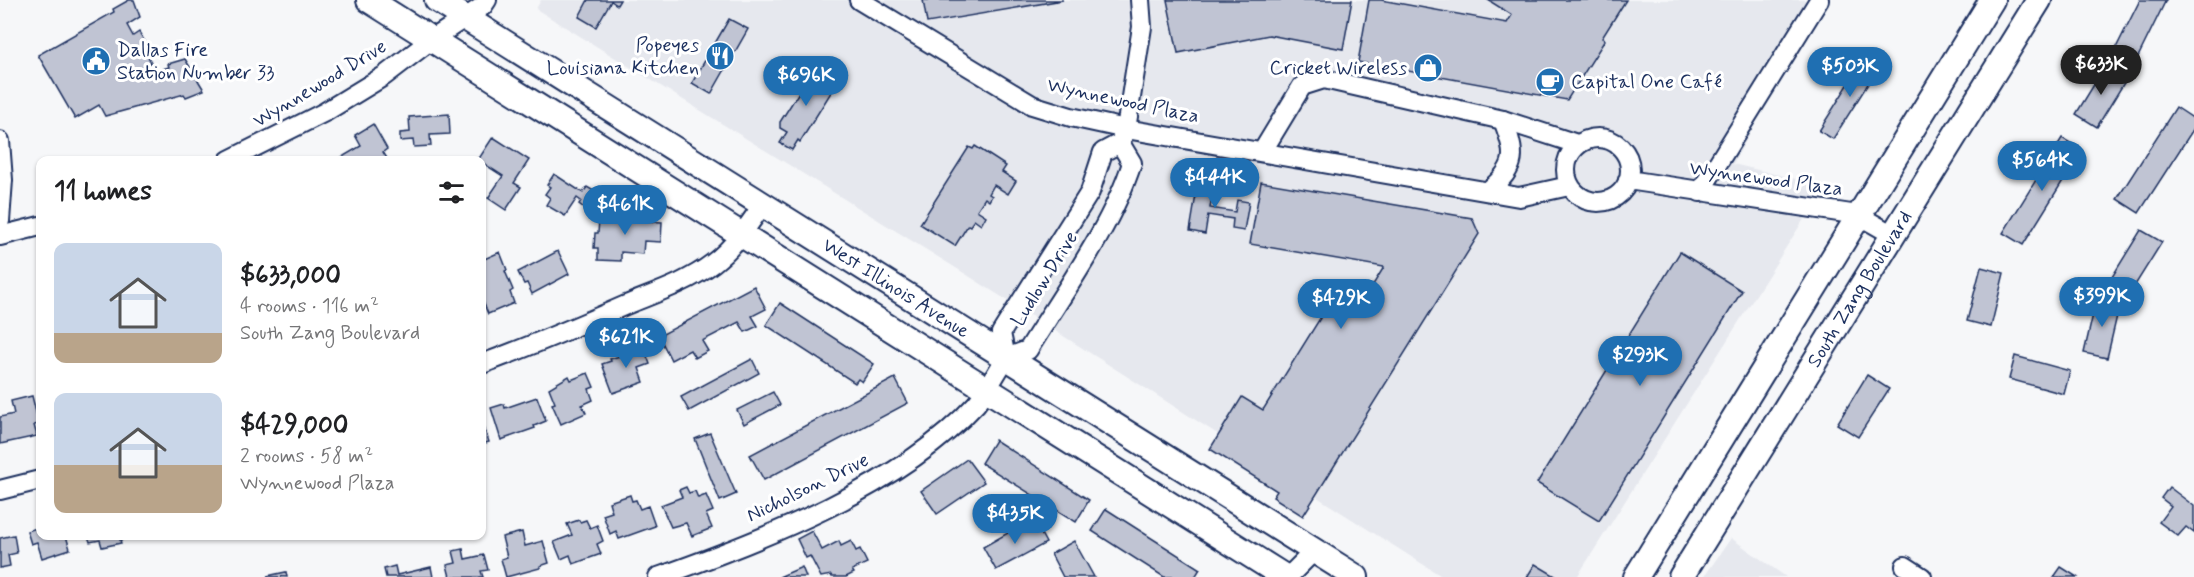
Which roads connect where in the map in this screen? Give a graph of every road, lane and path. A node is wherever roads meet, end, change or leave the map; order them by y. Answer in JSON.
{"nodes":[{"id":1,"x":369,"y":0,"type":"edge"},
{"id":2,"x":437,"y":0,"type":"edge"},
{"id":3,"x":487,"y":0,"type":"edge"},
{"id":4,"x":859,"y":0,"type":"edge"},
{"id":5,"x":1140,"y":0,"type":"edge"},
{"id":6,"x":1819,"y":0,"type":"edge"},
{"id":7,"x":1992,"y":0,"type":"edge"},
{"id":8,"x":2039,"y":0,"type":"edge"},
{"id":9,"x":465,"y":17,"type":"junction"},
{"id":10,"x":431,"y":40,"type":"junction"},
{"id":11,"x":1503,"y":120,"type":"junction"},
{"id":12,"x":1123,"y":136,"type":"junction"},
{"id":13,"x":0,"y":141,"type":"edge"},
{"id":14,"x":1577,"y":144,"type":"junction"},
{"id":15,"x":1262,"y":152,"type":"junction"},
{"id":16,"x":237,"y":156,"type":"edge"},
{"id":17,"x":1628,"y":180,"type":"junction"},
{"id":18,"x":1569,"y":186,"type":"junction"},
{"id":19,"x":1488,"y":191,"type":"junction"},
{"id":20,"x":1700,"y":192,"type":"junction"},
{"id":21,"x":763,"y":204,"type":"junction"},
{"id":22,"x":1858,"y":215,"type":"junction"},
{"id":23,"x":0,"y":221,"type":"edge"},
{"id":24,"x":36,"y":227,"type":"edge"},
{"id":25,"x":742,"y":234,"type":"junction"},
{"id":26,"x":1893,"y":235,"type":"junction"},
{"id":27,"x":0,"y":236,"type":"edge"},
{"id":28,"x":1006,"y":358,"type":"junction"},
{"id":29,"x":486,"y":363,"type":"edge"},
{"id":30,"x":987,"y":389,"type":"junction"},
{"id":31,"x":36,"y":481,"type":"edge"},
{"id":32,"x":0,"y":489,"type":"edge"},
{"id":33,"x":1313,"y":552,"type":"junction"},
{"id":34,"x":1905,"y":566,"type":"dead end"},
{"id":35,"x":658,"y":577,"type":"edge"},
{"id":36,"x":1287,"y":577,"type":"edge"},
{"id":37,"x":1356,"y":577,"type":"edge"},
{"id":38,"x":1636,"y":577,"type":"edge"},
{"id":39,"x":1681,"y":577,"type":"edge"},
{"id":40,"x":1922,"y":577,"type":"edge"}],
"edges":[{"from":1,"to":10,"type":"main road","name":"West Illinois Avenue"},
{"from":2,"to":9,"type":"main road","name":"West Illinois Avenue"},
{"from":3,"to":9,"type":"street","name":"Wynnewood Drive"},
{"from":4,"to":12,"type":"street","name":"Wynnewood Plaza"},
{"from":5,"to":12,"type":"street","name":"Ludlow Drive"},
{"from":6,"to":20,"type":"street"},
{"from":7,"to":22,"type":"main road","name":"South Zang Boulevard"},
{"from":8,"to":26,"type":"main road","name":"South Zang Boulevard"},
{"from":9,"to":10,"type":"street","name":"Wynnewood Drive"},
{"from":9,"to":21,"type":"main road","name":"West Illinois Avenue"},
{"from":10,"to":16,"type":"street","name":"Wynnewood Drive"},
{"from":10,"to":25,"type":"main road","name":"West Illinois Avenue"},
{"from":11,"to":14,"type":"street"},
{"from":11,"to":15,"type":"street"},
{"from":11,"to":19,"type":"street"},
{"from":12,"to":15,"type":"street","name":"Wynnewood Plaza"},
{"from":12,"to":28,"type":"street","name":"Ludlow Drive"},
{"from":12,"to":28,"type":"street","name":"Ludlow Drive"},
{"from":13,"to":23,"type":"street"},
{"from":14,"to":17,"type":"street"},
{"from":14,"to":18,"type":"street"},
{"from":15,"to":19,"type":"street","name":"Wynnewood Plaza"},
{"from":17,"to":18,"type":"street"},
{"from":17,"to":20,"type":"street","name":"Wynnewood Plaza"},
{"from":18,"to":19,"type":"street","name":"Wynnewood Plaza"},
{"from":20,"to":22,"type":"street","name":"Wynnewood Plaza"},
{"from":21,"to":25,"type":"street"},
{"from":21,"to":28,"type":"main road","name":"West Illinois Avenue"},
{"from":22,"to":26,"type":"street","name":"Wynnewood Plaza"},
{"from":22,"to":38,"type":"main road","name":"South Zang Boulevard"},
{"from":24,"to":27,"type":"street"},
{"from":25,"to":29,"type":"street"},
{"from":25,"to":30,"type":"main road","name":"West Illinois Avenue"},
{"from":26,"to":39,"type":"main road","name":"South Zang Boulevard"},
{"from":28,"to":30,"type":"street","name":"Nicholson Drive"},
{"from":28,"to":33,"type":"main road","name":"West Illinois Avenue"},
{"from":30,"to":35,"type":"street","name":"Nicholson Drive"},
{"from":30,"to":36,"type":"main road","name":"West Illinois Avenue"},
{"from":31,"to":32,"type":"street"},
{"from":33,"to":36,"type":"street"},
{"from":33,"to":37,"type":"main road","name":"West Illinois Avenue"},
{"from":34,"to":40,"type":"street"}]}
